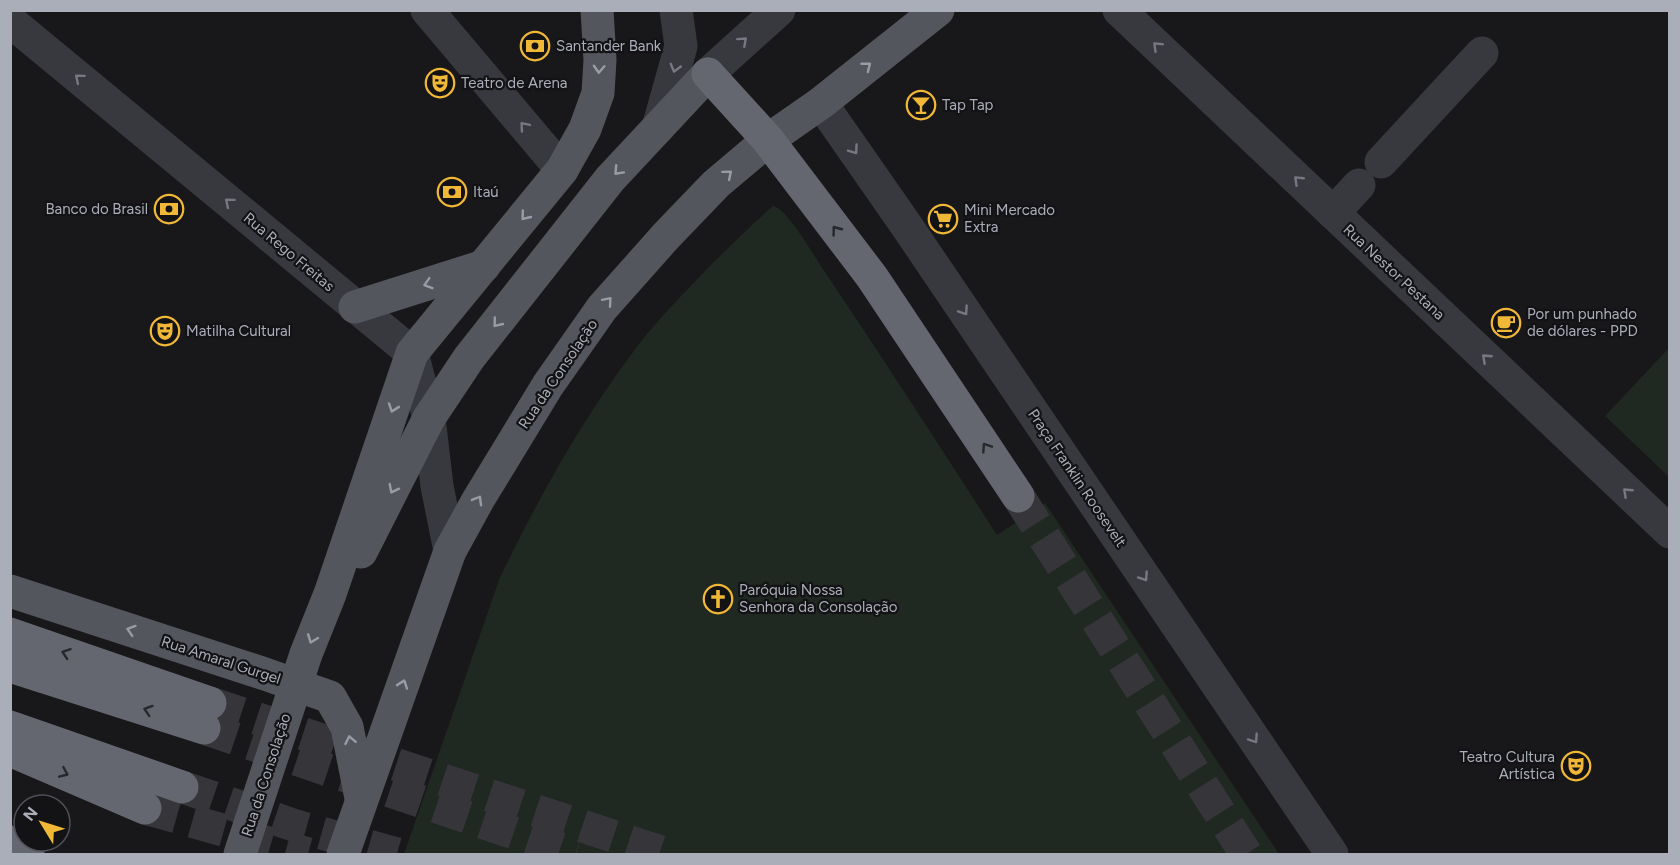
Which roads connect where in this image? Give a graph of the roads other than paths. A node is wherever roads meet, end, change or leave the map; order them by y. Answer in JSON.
{"nodes":[{"id":1,"x":427,"y":10,"type":"edge"},
{"id":2,"x":597,"y":10,"type":"edge"},
{"id":3,"x":675,"y":10,"type":"edge"},
{"id":4,"x":779,"y":10,"type":"edge"},
{"id":5,"x":938,"y":10,"type":"edge"},
{"id":6,"x":1119,"y":10,"type":"edge"},
{"id":7,"x":10,"y":21,"type":"edge"},
{"id":8,"x":1482,"y":53,"type":"dead end"},
{"id":9,"x":708,"y":74,"type":"junction"},
{"id":10,"x":821,"y":103,"type":"junction"},
{"id":11,"x":658,"y":128,"type":"junction"},
{"id":12,"x":768,"y":141,"type":"junction"},
{"id":13,"x":1381,"y":162,"type":"dead end"},
{"id":14,"x":562,"y":171,"type":"junction"},
{"id":15,"x":1359,"y":185,"type":"dead end"},
{"id":16,"x":1333,"y":213,"type":"junction"},
{"id":17,"x":484,"y":266,"type":"junction"},
{"id":18,"x":355,"y":307,"type":"junction"},
{"id":19,"x":412,"y":353,"type":"junction"},
{"id":20,"x":429,"y":418,"type":"junction"},
{"id":21,"x":1018,"y":496,"type":"tunnel mouth"},
{"id":22,"x":1670,"y":532,"type":"edge"},
{"id":23,"x":450,"y":551,"type":"junction"},
{"id":24,"x":10,"y":591,"type":"edge"},
{"id":25,"x":330,"y":594,"type":"junction"},
{"id":26,"x":10,"y":634,"type":"edge"},
{"id":27,"x":10,"y":666,"type":"edge"},
{"id":28,"x":296,"y":685,"type":"junction"},
{"id":29,"x":10,"y":727,"type":"edge"},
{"id":30,"x":10,"y":750,"type":"edge"},
{"id":31,"x":182,"y":787,"type":"tunnel mouth"},
{"id":32,"x":361,"y":798,"type":"junction"},
{"id":33,"x":145,"y":808,"type":"tunnel mouth"},
{"id":34,"x":10,"y":842,"type":"edge"},
{"id":35,"x":28,"y":855,"type":"edge"},
{"id":36,"x":240,"y":855,"type":"edge"},
{"id":37,"x":343,"y":855,"type":"edge"},
{"id":38,"x":1332,"y":855,"type":"edge"}],
"edges":[{"from":14,"to":1,"type":"street","one_way":true},
{"from":2,"to":14,"type":"main road","name":"Rua da Consolação","one_way":true},
{"from":3,"to":11,"type":"street","one_way":true},
{"from":9,"to":4,"type":"street","name":"Rua da Consolação","one_way":true},
{"from":10,"to":5,"type":"main road","name":"Rua da Consolação","one_way":true},
{"from":16,"to":6,"type":"street","name":"Rua Nestor Pestana","one_way":true},
{"from":18,"to":7,"type":"street","name":"Rua Rego Freitas","one_way":true},
{"from":8,"to":13,"type":"street"},
{"from":9,"to":11,"type":"main road","name":"Rua da Consolação"},
{"from":9,"to":12,"type":"highway"},
{"from":10,"to":12,"type":"main road","name":"Rua da Consolação"},
{"from":10,"to":38,"type":"street","name":"Praça Franklin Roosevelt","one_way":true},
{"from":11,"to":20,"type":"main road","name":"Rua da Consolação","one_way":true},
{"from":21,"to":12,"type":"highway","one_way":true},
{"from":23,"to":12,"type":"main road","name":"Rua da Consolação","one_way":true},
{"from":14,"to":17,"type":"main road","name":"Rua da Consolação","one_way":true},
{"from":15,"to":16,"type":"street"},
{"from":22,"to":16,"type":"street","name":"Rua Nestor Pestana","one_way":true},
{"from":17,"to":18,"type":"main road","one_way":true},
{"from":17,"to":19,"type":"main road","name":"Rua da Consolação"},
{"from":18,"to":19,"type":"street","name":"Rua Rego Freitas"},
{"from":19,"to":20,"type":"street"},
{"from":19,"to":25,"type":"main road","name":"Rua da Consolação","one_way":true},
{"from":20,"to":23,"type":"street"},
{"from":20,"to":25,"type":"main road","name":"Rua da Consolação","one_way":true},
{"from":32,"to":23,"type":"main road","name":"Rua da Consolação","one_way":true},
{"from":28,"to":24,"type":"main road","name":"Rua Amaral Gurgel","one_way":true},
{"from":25,"to":28,"type":"main road","name":"Rua da Consolação","one_way":true},
{"from":26,"to":27,"type":"highway"},
{"from":32,"to":28,"type":"main road","name":"Rua Amaral Gurgel","one_way":true},
{"from":28,"to":36,"type":"main road","name":"Rua da Consolação"},
{"from":29,"to":31,"type":"highway"},
{"from":30,"to":33,"type":"highway","one_way":true},
{"from":32,"to":37,"type":"main road","name":"Rua da Consolação"},
{"from":34,"to":35,"type":"highway"}]}
